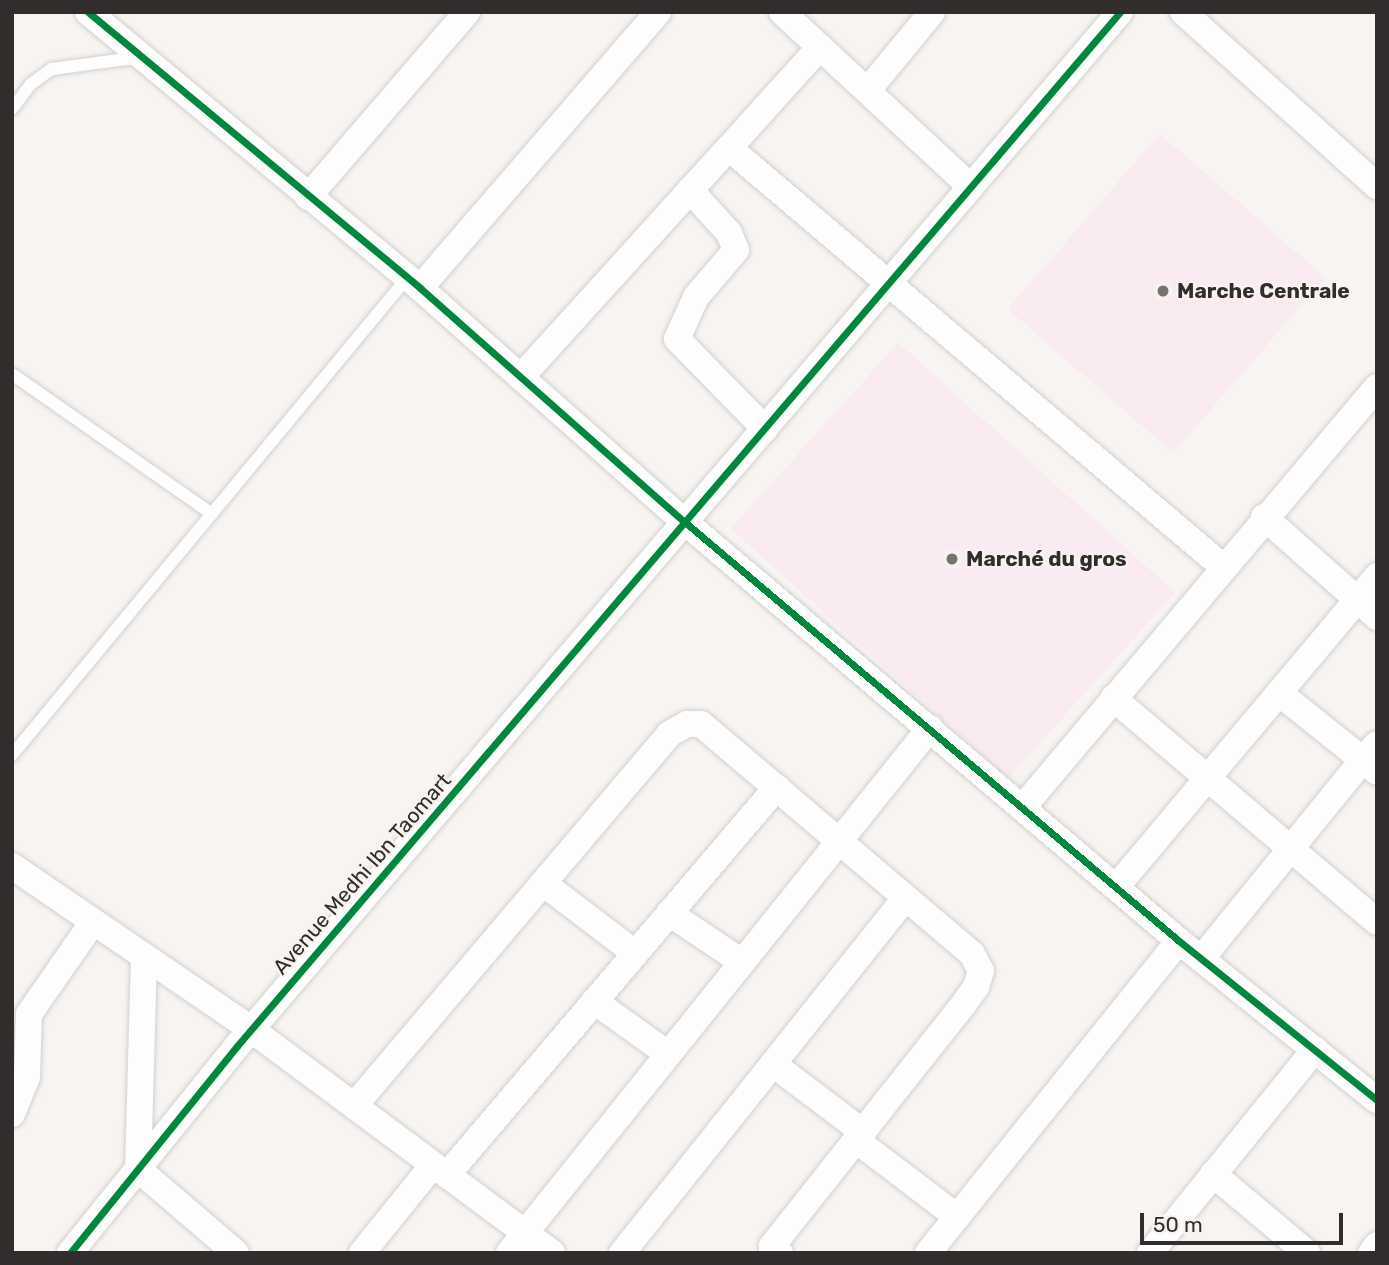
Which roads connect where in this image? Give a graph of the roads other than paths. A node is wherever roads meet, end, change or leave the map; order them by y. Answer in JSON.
{"nodes":[{"id":1,"x":88,"y":12,"type":"edge"},
{"id":2,"x":467,"y":12,"type":"edge"},
{"id":3,"x":658,"y":12,"type":"edge"},
{"id":4,"x":782,"y":12,"type":"edge"},
{"id":5,"x":932,"y":12,"type":"edge"},
{"id":6,"x":1121,"y":12,"type":"edge"},
{"id":7,"x":1183,"y":12,"type":"edge"},
{"id":8,"x":820,"y":47,"type":"junction"},
{"id":9,"x":141,"y":57,"type":"junction"},
{"id":10,"x":868,"y":90,"type":"junction"},
{"id":11,"x":12,"y":108,"type":"edge"},
{"id":12,"x":729,"y":148,"type":"junction"},
{"id":13,"x":970,"y":186,"type":"junction"},
{"id":14,"x":1377,"y":186,"type":"edge"},
{"id":15,"x":690,"y":190,"type":"junction"},
{"id":16,"x":307,"y":197,"type":"junction"},
{"id":17,"x":413,"y":283,"type":"junction"},
{"id":18,"x":888,"y":283,"type":"junction"},
{"id":19,"x":12,"y":374,"type":"edge"},
{"id":20,"x":521,"y":377,"type":"junction"},
{"id":21,"x":1377,"y":387,"type":"edge"},
{"id":22,"x":765,"y":429,"type":"junction"},
{"id":23,"x":212,"y":514,"type":"junction"},
{"id":24,"x":1265,"y":517,"type":"junction"},
{"id":25,"x":686,"y":523,"type":"junction"},
{"id":26,"x":1223,"y":567,"type":"junction"},
{"id":27,"x":1377,"y":576,"type":"edge"},
{"id":28,"x":1357,"y":599,"type":"junction"},
{"id":29,"x":1377,"y":617,"type":"edge"},
{"id":30,"x":1279,"y":694,"type":"junction"},
{"id":31,"x":1113,"y":698,"type":"junction"},
{"id":32,"x":930,"y":728,"type":"junction"},
{"id":33,"x":12,"y":755,"type":"edge"},
{"id":34,"x":1372,"y":759,"type":"edge"},
{"id":35,"x":1209,"y":779,"type":"junction"},
{"id":36,"x":777,"y":787,"type":"junction"},
{"id":37,"x":1023,"y":807,"type":"junction"},
{"id":38,"x":838,"y":842,"type":"junction"},
{"id":39,"x":1290,"y":846,"type":"junction"},
{"id":40,"x":12,"y":866,"type":"edge"},
{"id":41,"x":543,"y":883,"type":"junction"},
{"id":42,"x":1118,"y":886,"type":"junction"},
{"id":43,"x":905,"y":898,"type":"junction"},
{"id":44,"x":670,"y":913,"type":"junction"},
{"id":45,"x":93,"y":922,"type":"junction"},
{"id":46,"x":1377,"y":922,"type":"edge"},
{"id":47,"x":1179,"y":942,"type":"junction"},
{"id":48,"x":635,"y":953,"type":"junction"},
{"id":49,"x":144,"y":956,"type":"junction"},
{"id":50,"x":1201,"y":959,"type":"junction"},
{"id":51,"x":742,"y":962,"type":"junction"},
{"id":52,"x":594,"y":1001,"type":"junction"},
{"id":53,"x":21,"y":1011,"type":"edge"},
{"id":54,"x":252,"y":1030,"type":"junction"},
{"id":55,"x":1315,"y":1049,"type":"junction"},
{"id":56,"x":668,"y":1054,"type":"junction"},
{"id":57,"x":773,"y":1064,"type":"junction"},
{"id":58,"x":1376,"y":1099,"type":"edge"},
{"id":59,"x":354,"y":1106,"type":"junction"},
{"id":60,"x":12,"y":1114,"type":"edge"},
{"id":61,"x":860,"y":1136,"type":"junction"},
{"id":62,"x":138,"y":1169,"type":"junction"},
{"id":63,"x":440,"y":1170,"type":"junction"},
{"id":64,"x":1213,"y":1174,"type":"junction"},
{"id":65,"x":957,"y":1217,"type":"junction"},
{"id":66,"x":517,"y":1243,"type":"edge"},
{"id":67,"x":1377,"y":1245,"type":"edge"},
{"id":68,"x":773,"y":1251,"type":"edge"},
{"id":69,"x":70,"y":1253,"type":"edge"},
{"id":70,"x":236,"y":1253,"type":"edge"},
{"id":71,"x":362,"y":1253,"type":"edge"},
{"id":72,"x":552,"y":1253,"type":"edge"},
{"id":73,"x":622,"y":1253,"type":"edge"},
{"id":74,"x":928,"y":1253,"type":"edge"},
{"id":75,"x":1150,"y":1253,"type":"edge"},
{"id":76,"x":1307,"y":1253,"type":"edge"},
{"id":77,"x":1371,"y":1253,"type":"edge"}],
"edges":[{"from":1,"to":9,"type":"street"},
{"from":2,"to":16,"type":"street"},
{"from":3,"to":17,"type":"street"},
{"from":4,"to":8,"type":"street"},
{"from":5,"to":10,"type":"street"},
{"from":6,"to":13,"type":"street","name":"Avenue Medhi Ibn Taomart"},
{"from":7,"to":14,"type":"street"},
{"from":8,"to":10,"type":"street"},
{"from":8,"to":12,"type":"street"},
{"from":9,"to":11,"type":"lane"},
{"from":9,"to":16,"type":"street"},
{"from":10,"to":13,"type":"street"},
{"from":12,"to":15,"type":"street"},
{"from":12,"to":18,"type":"street"},
{"from":13,"to":18,"type":"street","name":"Avenue Medhi Ibn Taomart"},
{"from":15,"to":20,"type":"street"},
{"from":15,"to":22,"type":"street"},
{"from":16,"to":17,"type":"street"},
{"from":17,"to":20,"type":"street"},
{"from":17,"to":23,"type":"lane"},
{"from":18,"to":22,"type":"street","name":"Avenue Medhi Ibn Taomart"},
{"from":18,"to":26,"type":"street"},
{"from":19,"to":23,"type":"lane"},
{"from":20,"to":25,"type":"street"},
{"from":21,"to":24,"type":"street"},
{"from":22,"to":25,"type":"street","name":"Avenue Medhi Ibn Taomart"},
{"from":23,"to":33,"type":"lane"},
{"from":24,"to":26,"type":"street"},
{"from":24,"to":28,"type":"street"},
{"from":25,"to":32,"type":"street"},
{"from":25,"to":54,"type":"street","name":"Avenue Medhi Ibn Taomart"},
{"from":26,"to":31,"type":"street"},
{"from":27,"to":28,"type":"street"},
{"from":28,"to":29,"type":"street"},
{"from":28,"to":30,"type":"street"},
{"from":30,"to":34,"type":"street"},
{"from":30,"to":35,"type":"street"},
{"from":31,"to":35,"type":"street"},
{"from":31,"to":37,"type":"street"},
{"from":32,"to":37,"type":"street"},
{"from":32,"to":38,"type":"street"},
{"from":34,"to":39,"type":"street"},
{"from":35,"to":39,"type":"street"},
{"from":35,"to":42,"type":"street"},
{"from":36,"to":38,"type":"street"},
{"from":36,"to":41,"type":"street"},
{"from":36,"to":44,"type":"street"},
{"from":37,"to":42,"type":"street"},
{"from":38,"to":43,"type":"street"},
{"from":38,"to":51,"type":"street"},
{"from":39,"to":46,"type":"street"},
{"from":39,"to":50,"type":"street"},
{"from":40,"to":45,"type":"street"},
{"from":41,"to":48,"type":"street"},
{"from":41,"to":59,"type":"street"},
{"from":42,"to":47,"type":"street"},
{"from":43,"to":57,"type":"street"},
{"from":43,"to":61,"type":"street"},
{"from":44,"to":48,"type":"street"},
{"from":44,"to":51,"type":"street"},
{"from":45,"to":49,"type":"street"},
{"from":45,"to":53,"type":"street"},
{"from":47,"to":50,"type":"street"},
{"from":47,"to":65,"type":"street"},
{"from":48,"to":52,"type":"street"},
{"from":49,"to":54,"type":"street"},
{"from":49,"to":62,"type":"street"},
{"from":50,"to":55,"type":"street"},
{"from":51,"to":56,"type":"street"},
{"from":52,"to":56,"type":"street"},
{"from":52,"to":63,"type":"street"},
{"from":53,"to":60,"type":"street"},
{"from":54,"to":59,"type":"street"},
{"from":54,"to":62,"type":"street","name":"Avenue Medhi Ibn Taomart"},
{"from":55,"to":58,"type":"street"},
{"from":55,"to":64,"type":"street"},
{"from":56,"to":66,"type":"street"},
{"from":57,"to":61,"type":"street"},
{"from":57,"to":73,"type":"street"},
{"from":59,"to":63,"type":"street"},
{"from":61,"to":65,"type":"street"},
{"from":61,"to":68,"type":"street"},
{"from":62,"to":69,"type":"street","name":"Avenue Medhi Ibn Taomart"},
{"from":62,"to":70,"type":"street"},
{"from":63,"to":66,"type":"street"},
{"from":63,"to":71,"type":"street"},
{"from":64,"to":75,"type":"street"},
{"from":64,"to":76,"type":"street"},
{"from":65,"to":74,"type":"street"},
{"from":66,"to":72,"type":"street"},
{"from":67,"to":77,"type":"street"}]}
